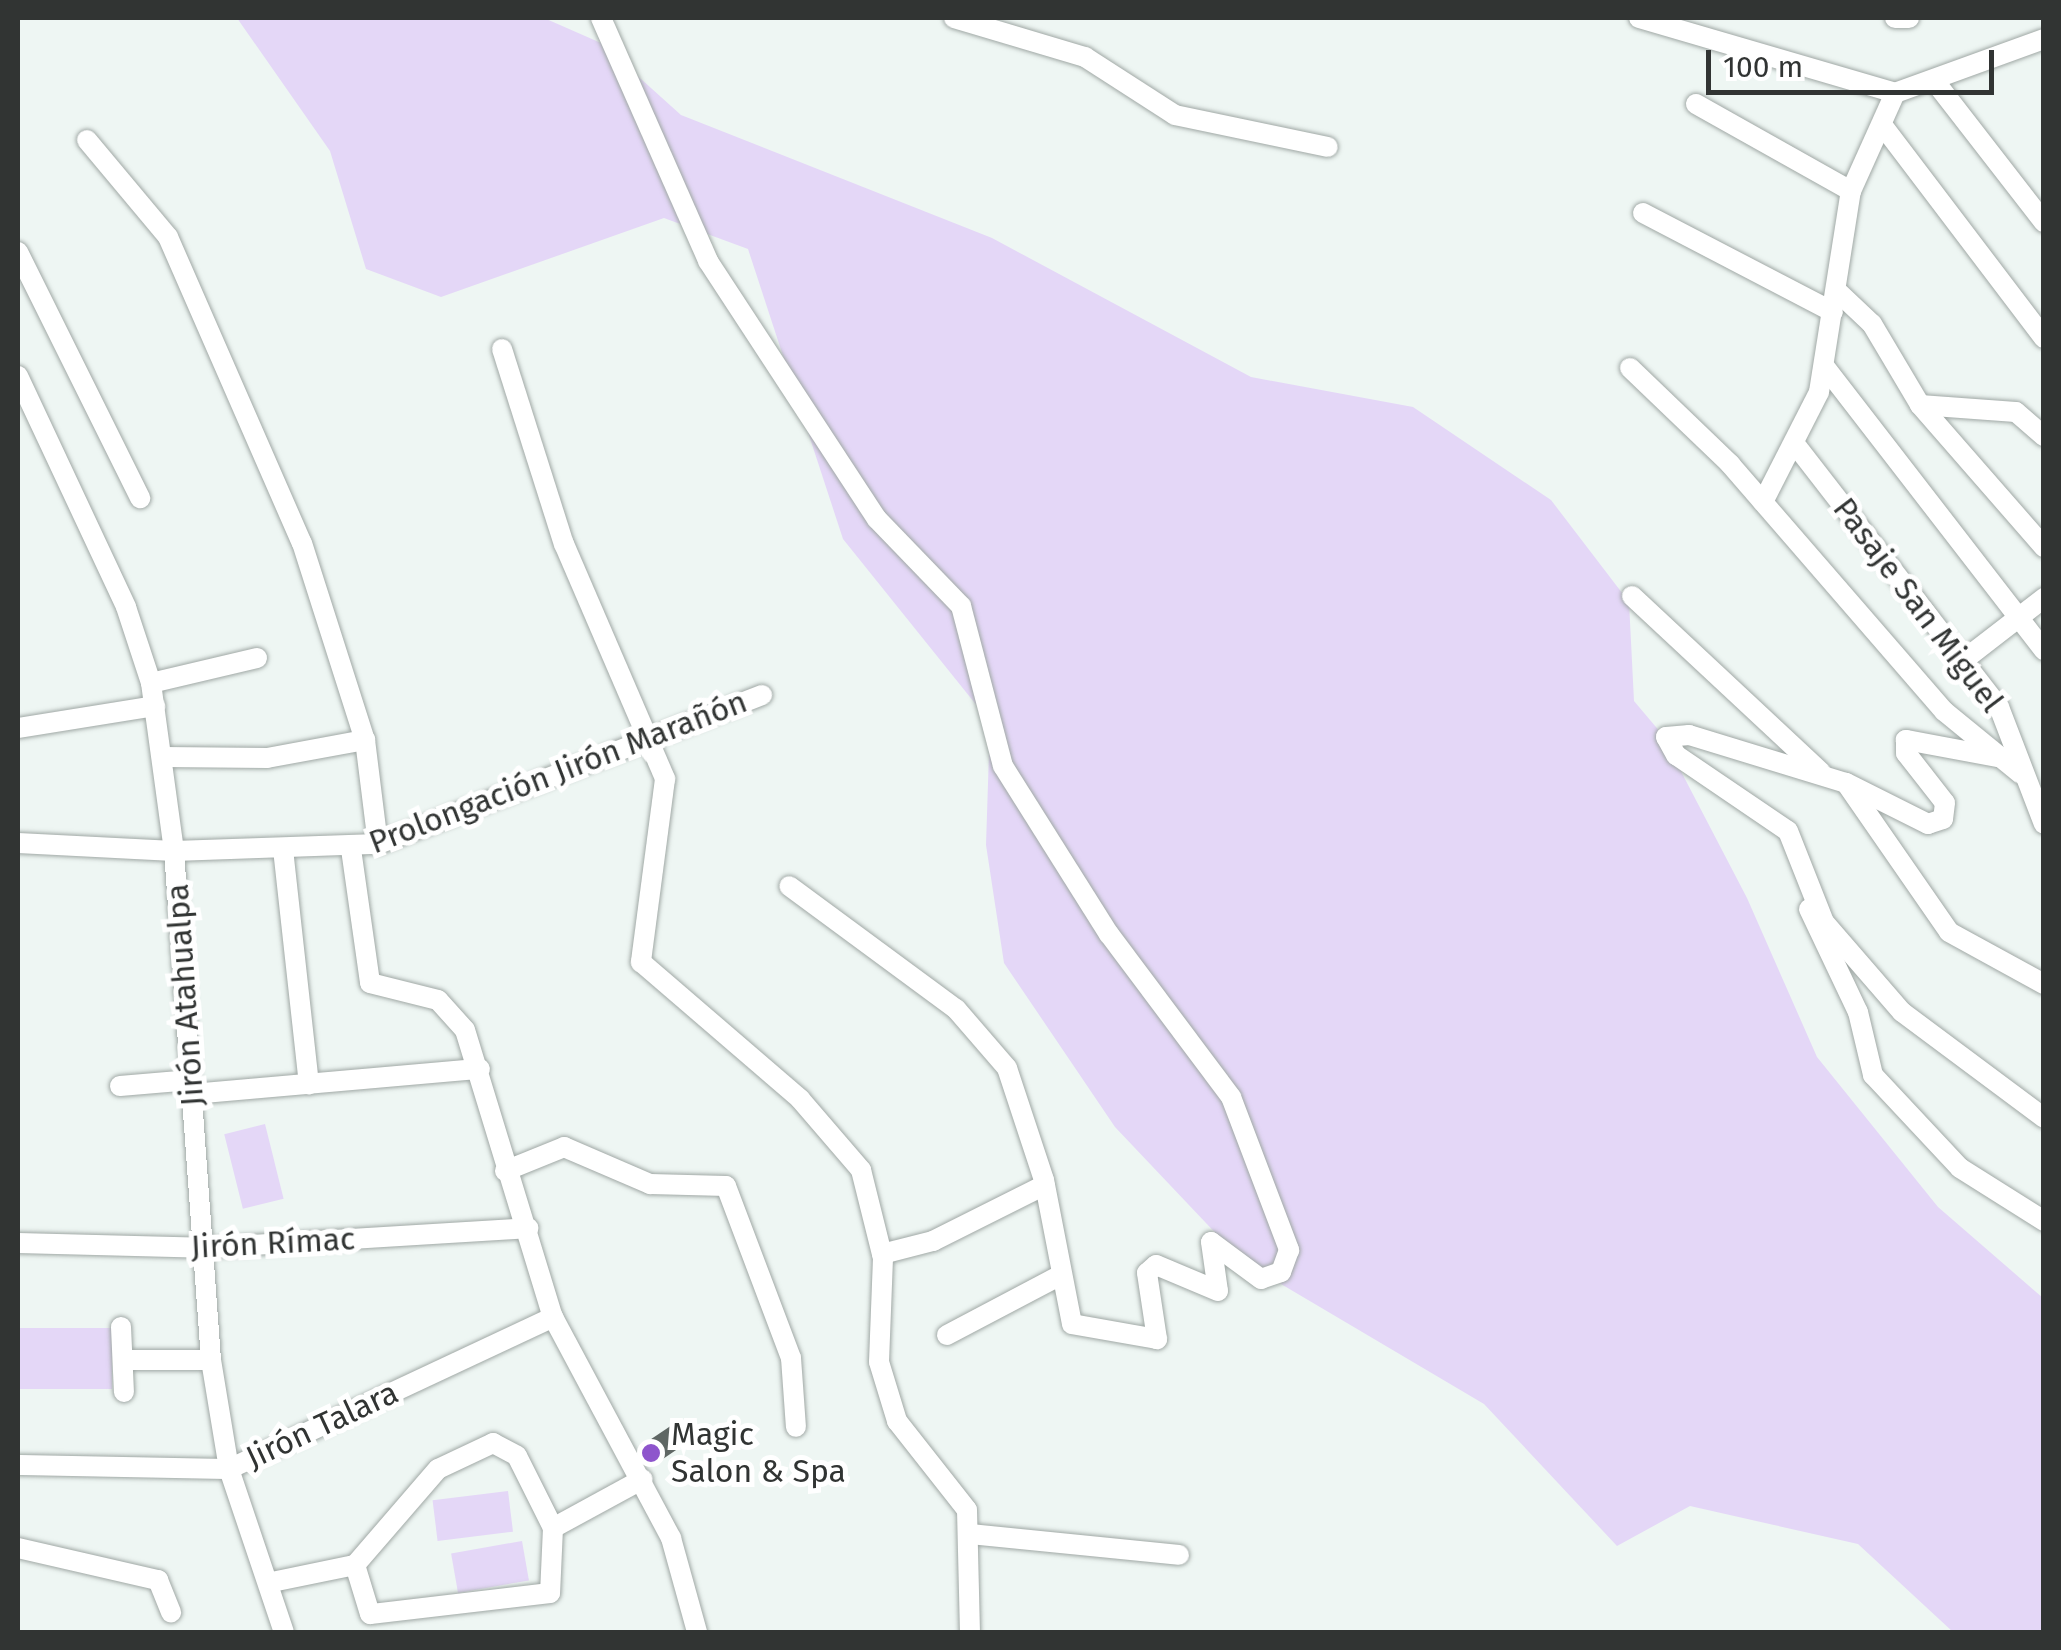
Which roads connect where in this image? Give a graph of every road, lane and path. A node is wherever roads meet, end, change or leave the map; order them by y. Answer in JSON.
{"nodes":[{"id":1,"x":601,"y":18,"type":"edge"},
{"id":2,"x":954,"y":18,"type":"edge"},
{"id":3,"x":1638,"y":18,"type":"edge"},
{"id":4,"x":1896,"y":18,"type":"edge"},
{"id":5,"x":1910,"y":18,"type":"edge"},
{"id":6,"x":2044,"y":39,"type":"edge"},
{"id":7,"x":1936,"y":83,"type":"junction"},
{"id":8,"x":1895,"y":93,"type":"junction"},
{"id":9,"x":1696,"y":104,"type":"dead end"},
{"id":10,"x":1883,"y":126,"type":"junction"},
{"id":11,"x":88,"y":140,"type":"dead end"},
{"id":12,"x":1328,"y":147,"type":"dead end"},
{"id":13,"x":1851,"y":191,"type":"junction"},
{"id":14,"x":1643,"y":213,"type":"dead end"},
{"id":15,"x":2044,"y":222,"type":"edge"},
{"id":16,"x":18,"y":252,"type":"edge"},
{"id":17,"x":1835,"y":302,"type":"junction"},
{"id":18,"x":2044,"y":338,"type":"edge"},
{"id":19,"x":502,"y":349,"type":"dead end"},
{"id":20,"x":1825,"y":367,"type":"junction"},
{"id":21,"x":1630,"y":368,"type":"dead end"},
{"id":22,"x":18,"y":376,"type":"edge"},
{"id":23,"x":1920,"y":405,"type":"junction"},
{"id":24,"x":2044,"y":436,"type":"edge"},
{"id":25,"x":1798,"y":448,"type":"junction"},
{"id":26,"x":140,"y":498,"type":"dead end"},
{"id":27,"x":1763,"y":502,"type":"junction"},
{"id":28,"x":2044,"y":547,"type":"edge"},
{"id":29,"x":1632,"y":596,"type":"dead end"},
{"id":30,"x":2044,"y":598,"type":"edge"},
{"id":31,"x":2014,"y":621,"type":"junction"},
{"id":32,"x":2044,"y":650,"type":"edge"},
{"id":33,"x":257,"y":658,"type":"dead end"},
{"id":34,"x":1965,"y":660,"type":"junction"},
{"id":35,"x":151,"y":683,"type":"junction"},
{"id":36,"x":762,"y":695,"type":"dead end"},
{"id":37,"x":156,"y":706,"type":"junction"},
{"id":38,"x":18,"y":728,"type":"edge"},
{"id":39,"x":364,"y":740,"type":"junction"},
{"id":40,"x":651,"y":743,"type":"junction"},
{"id":41,"x":164,"y":757,"type":"junction"},
{"id":42,"x":1997,"y":757,"type":"junction"},
{"id":43,"x":2021,"y":774,"type":"junction"},
{"id":44,"x":1836,"y":780,"type":"junction"},
{"id":45,"x":2044,"y":824,"type":"edge"},
{"id":46,"x":18,"y":843,"type":"edge"},
{"id":47,"x":378,"y":844,"type":"junction"},
{"id":48,"x":283,"y":849,"type":"junction"},
{"id":49,"x":352,"y":849,"type":"junction"},
{"id":50,"x":174,"y":851,"type":"junction"},
{"id":51,"x":790,"y":886,"type":"dead end"},
{"id":52,"x":1816,"y":888,"type":"junction"},
{"id":53,"x":2044,"y":984,"type":"edge"},
{"id":54,"x":480,"y":1069,"type":"junction"},
{"id":55,"x":309,"y":1085,"type":"junction"},
{"id":56,"x":120,"y":1086,"type":"dead end"},
{"id":57,"x":191,"y":1087,"type":"junction"},
{"id":58,"x":2044,"y":1118,"type":"edge"},
{"id":59,"x":505,"y":1171,"type":"junction"},
{"id":60,"x":1045,"y":1184,"type":"junction"},
{"id":61,"x":2044,"y":1222,"type":"edge"},
{"id":62,"x":528,"y":1228,"type":"junction"},
{"id":63,"x":18,"y":1243,"type":"edge"},
{"id":64,"x":203,"y":1248,"type":"junction"},
{"id":65,"x":882,"y":1254,"type":"junction"},
{"id":66,"x":1060,"y":1275,"type":"junction"},
{"id":67,"x":552,"y":1317,"type":"junction"},
{"id":68,"x":121,"y":1326,"type":"dead end"},
{"id":69,"x":948,"y":1335,"type":"dead end"},
{"id":70,"x":123,"y":1360,"type":"junction"},
{"id":71,"x":211,"y":1360,"type":"junction"},
{"id":72,"x":124,"y":1392,"type":"dead end"},
{"id":73,"x":796,"y":1427,"type":"dead end"},
{"id":74,"x":18,"y":1465,"type":"edge"},
{"id":75,"x":229,"y":1469,"type":"junction"},
{"id":76,"x":642,"y":1479,"type":"junction"},
{"id":77,"x":553,"y":1528,"type":"junction"},
{"id":78,"x":970,"y":1534,"type":"junction"},
{"id":79,"x":18,"y":1548,"type":"edge"},
{"id":80,"x":1179,"y":1555,"type":"dead end"},
{"id":81,"x":356,"y":1565,"type":"junction"},
{"id":82,"x":272,"y":1582,"type":"junction"},
{"id":83,"x":171,"y":1613,"type":"dead end"},
{"id":84,"x":284,"y":1632,"type":"edge"},
{"id":85,"x":697,"y":1632,"type":"edge"},
{"id":86,"x":970,"y":1632,"type":"edge"}],
"edges":[{"from":1,"to":66,"type":"street"},
{"from":2,"to":12,"type":"street"},
{"from":3,"to":8,"type":"street"},
{"from":4,"to":5,"type":"street"},
{"from":6,"to":7,"type":"street"},
{"from":7,"to":8,"type":"street"},
{"from":7,"to":15,"type":"street"},
{"from":8,"to":10,"type":"street"},
{"from":9,"to":13,"type":"street"},
{"from":10,"to":13,"type":"street"},
{"from":10,"to":18,"type":"street"},
{"from":11,"to":39,"type":"street"},
{"from":13,"to":17,"type":"street"},
{"from":14,"to":17,"type":"street"},
{"from":16,"to":26,"type":"street"},
{"from":17,"to":20,"type":"street"},
{"from":17,"to":23,"type":"street"},
{"from":19,"to":40,"type":"street"},
{"from":20,"to":25,"type":"street"},
{"from":20,"to":31,"type":"street"},
{"from":21,"to":27,"type":"street"},
{"from":22,"to":35,"type":"street","name":"Jirón Atahualpa"},
{"from":23,"to":24,"type":"street"},
{"from":23,"to":28,"type":"street"},
{"from":25,"to":27,"type":"street"},
{"from":25,"to":34,"type":"street","name":"Pasaje San Miguel"},
{"from":27,"to":42,"type":"street"},
{"from":29,"to":44,"type":"street"},
{"from":30,"to":31,"type":"street"},
{"from":31,"to":32,"type":"street"},
{"from":31,"to":34,"type":"street"},
{"from":33,"to":35,"type":"street"},
{"from":34,"to":43,"type":"street","name":"Pasaje San Miguel"},
{"from":35,"to":37,"type":"street","name":"Jirón Atahualpa"},
{"from":36,"to":40,"type":"street","name":"Prolongación Jirón Marañón"},
{"from":37,"to":38,"type":"street"},
{"from":37,"to":41,"type":"street","name":"Jirón Atahualpa"},
{"from":39,"to":41,"type":"street"},
{"from":39,"to":47,"type":"street"},
{"from":40,"to":47,"type":"street","name":"Prolongación Jirón Marañón"},
{"from":40,"to":65,"type":"street"},
{"from":41,"to":50,"type":"street","name":"Jirón Atahualpa"},
{"from":42,"to":43,"type":"street"},
{"from":42,"to":44,"type":"street"},
{"from":43,"to":45,"type":"street","name":"Pasaje San Miguel"},
{"from":44,"to":52,"type":"street"},
{"from":44,"to":53,"type":"street"},
{"from":46,"to":50,"type":"street","name":"Prolongación Jirón Marañón"},
{"from":47,"to":49,"type":"street","name":"Prolongación Jirón Marañón"},
{"from":48,"to":49,"type":"street","name":"Prolongación Jirón Marañón"},
{"from":48,"to":50,"type":"street","name":"Prolongación Jirón Marañón"},
{"from":48,"to":55,"type":"street"},
{"from":49,"to":54,"type":"street"},
{"from":50,"to":57,"type":"street","name":"Jirón Atahualpa"},
{"from":51,"to":60,"type":"street"},
{"from":52,"to":58,"type":"street"},
{"from":52,"to":61,"type":"street"},
{"from":54,"to":55,"type":"street"},
{"from":54,"to":59,"type":"street"},
{"from":55,"to":57,"type":"street"},
{"from":56,"to":57,"type":"street"},
{"from":57,"to":64,"type":"street","name":"Jirón Atahualpa"},
{"from":59,"to":62,"type":"street"},
{"from":59,"to":73,"type":"street"},
{"from":60,"to":65,"type":"street"},
{"from":60,"to":66,"type":"street"},
{"from":62,"to":64,"type":"street","name":"Jirón Rímac"},
{"from":62,"to":67,"type":"street"},
{"from":63,"to":64,"type":"street","name":"Jirón Rímac"},
{"from":64,"to":71,"type":"street","name":"Jirón Atahualpa"},
{"from":65,"to":78,"type":"street"},
{"from":66,"to":69,"type":"street"},
{"from":67,"to":75,"type":"street","name":"Jirón Talara"},
{"from":67,"to":76,"type":"street"},
{"from":68,"to":70,"type":"street"},
{"from":70,"to":71,"type":"street"},
{"from":70,"to":72,"type":"street"},
{"from":71,"to":75,"type":"street","name":"Jirón Atahualpa"},
{"from":74,"to":75,"type":"street","name":"Jirón Talara"},
{"from":75,"to":82,"type":"street","name":"Jirón Atahualpa"},
{"from":76,"to":77,"type":"street"},
{"from":76,"to":85,"type":"street"},
{"from":77,"to":81,"type":"street"},
{"from":77,"to":81,"type":"street"},
{"from":78,"to":80,"type":"street"},
{"from":78,"to":86,"type":"street"},
{"from":79,"to":83,"type":"street"},
{"from":81,"to":82,"type":"street"},
{"from":82,"to":84,"type":"street","name":"Jirón Atahualpa"}]}
